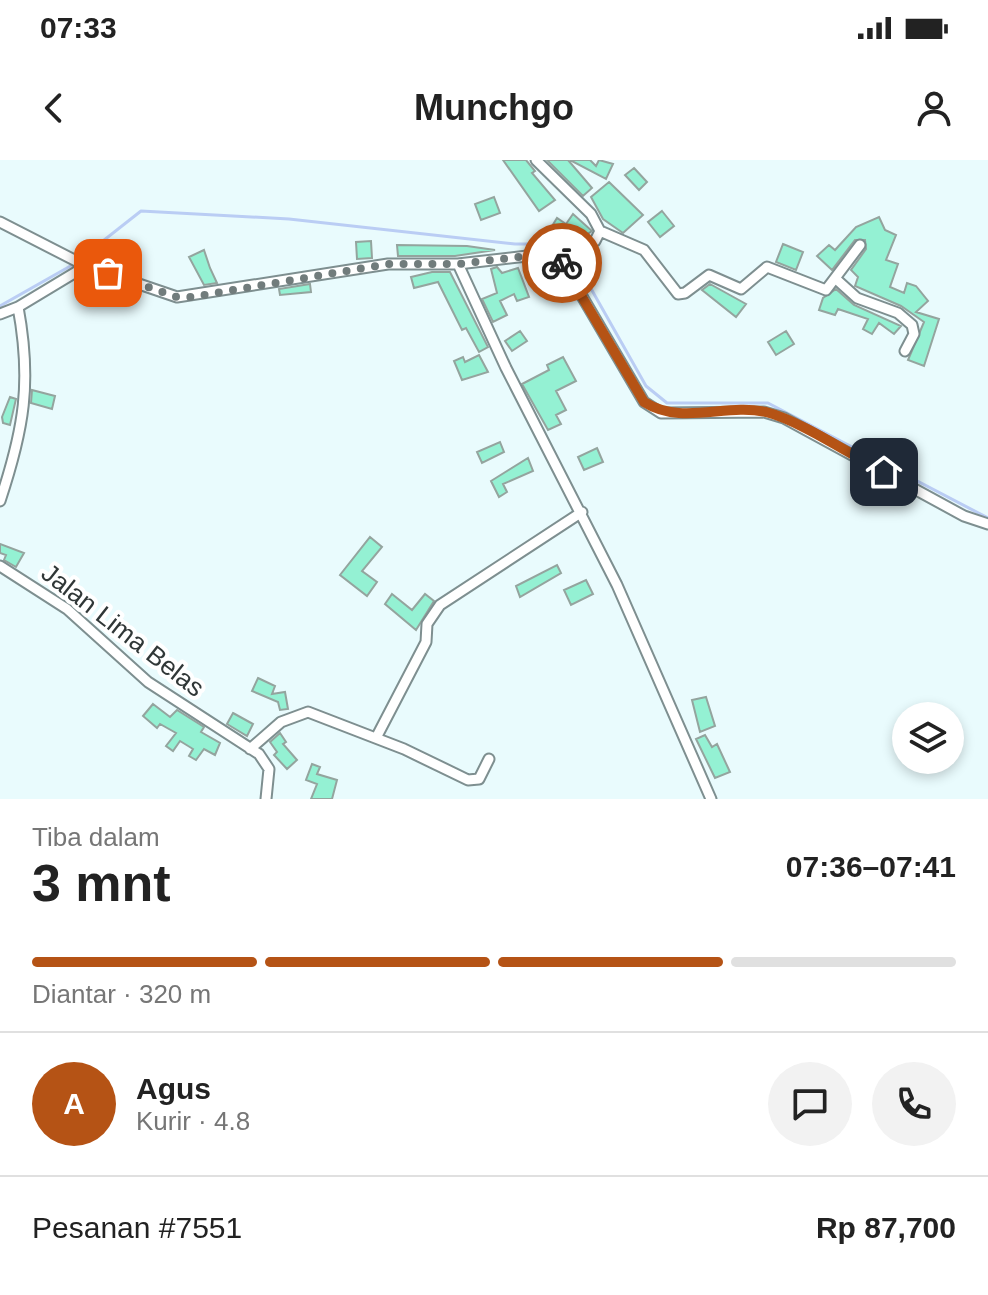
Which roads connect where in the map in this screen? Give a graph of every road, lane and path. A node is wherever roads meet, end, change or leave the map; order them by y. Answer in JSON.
{"nodes":[{"id":1,"x":536,"y":160,"type":"edge"},
{"id":2,"x":0,"y":222,"type":"edge"},
{"id":3,"x":600,"y":231,"type":"junction"},
{"id":4,"x":860,"y":245,"type":"dead end"},
{"id":5,"x":567,"y":255,"type":"junction"},
{"id":6,"x":83,"y":264,"type":"junction"},
{"id":7,"x":458,"y":264,"type":"junction"},
{"id":8,"x":836,"y":279,"type":"junction"},
{"id":9,"x":18,"y":307,"type":"junction"},
{"id":10,"x":0,"y":314,"type":"edge"},
{"id":11,"x":905,"y":351,"type":"dead end"},
{"id":12,"x":0,"y":501,"type":"edge"},
{"id":13,"x":582,"y":512,"type":"junction"},
{"id":14,"x":988,"y":524,"type":"edge"},
{"id":15,"x":0,"y":566,"type":"edge"},
{"id":16,"x":376,"y":738,"type":"junction"},
{"id":17,"x":250,"y":749,"type":"junction"},
{"id":18,"x":489,"y":759,"type":"dead end"},
{"id":19,"x":266,"y":799,"type":"edge"},
{"id":20,"x":711,"y":799,"type":"edge"}],
"edges":[{"from":1,"to":3,"type":"street"},
{"from":2,"to":6,"type":"street"},
{"from":3,"to":5,"type":"street"},
{"from":3,"to":8,"type":"street"},
{"from":4,"to":8,"type":"street"},
{"from":5,"to":7,"type":"street"},
{"from":5,"to":14,"type":"street"},
{"from":6,"to":7,"type":"street"},
{"from":6,"to":9,"type":"street"},
{"from":7,"to":13,"type":"street"},
{"from":8,"to":11,"type":"street"},
{"from":9,"to":10,"type":"street"},
{"from":9,"to":12,"type":"street"},
{"from":13,"to":16,"type":"street"},
{"from":13,"to":20,"type":"street"},
{"from":15,"to":17,"type":"street","name":"Jalan Lima Belas"},
{"from":16,"to":17,"type":"street"},
{"from":16,"to":18,"type":"street"},
{"from":17,"to":19,"type":"street","name":"Jalan Lima Belas"}]}
